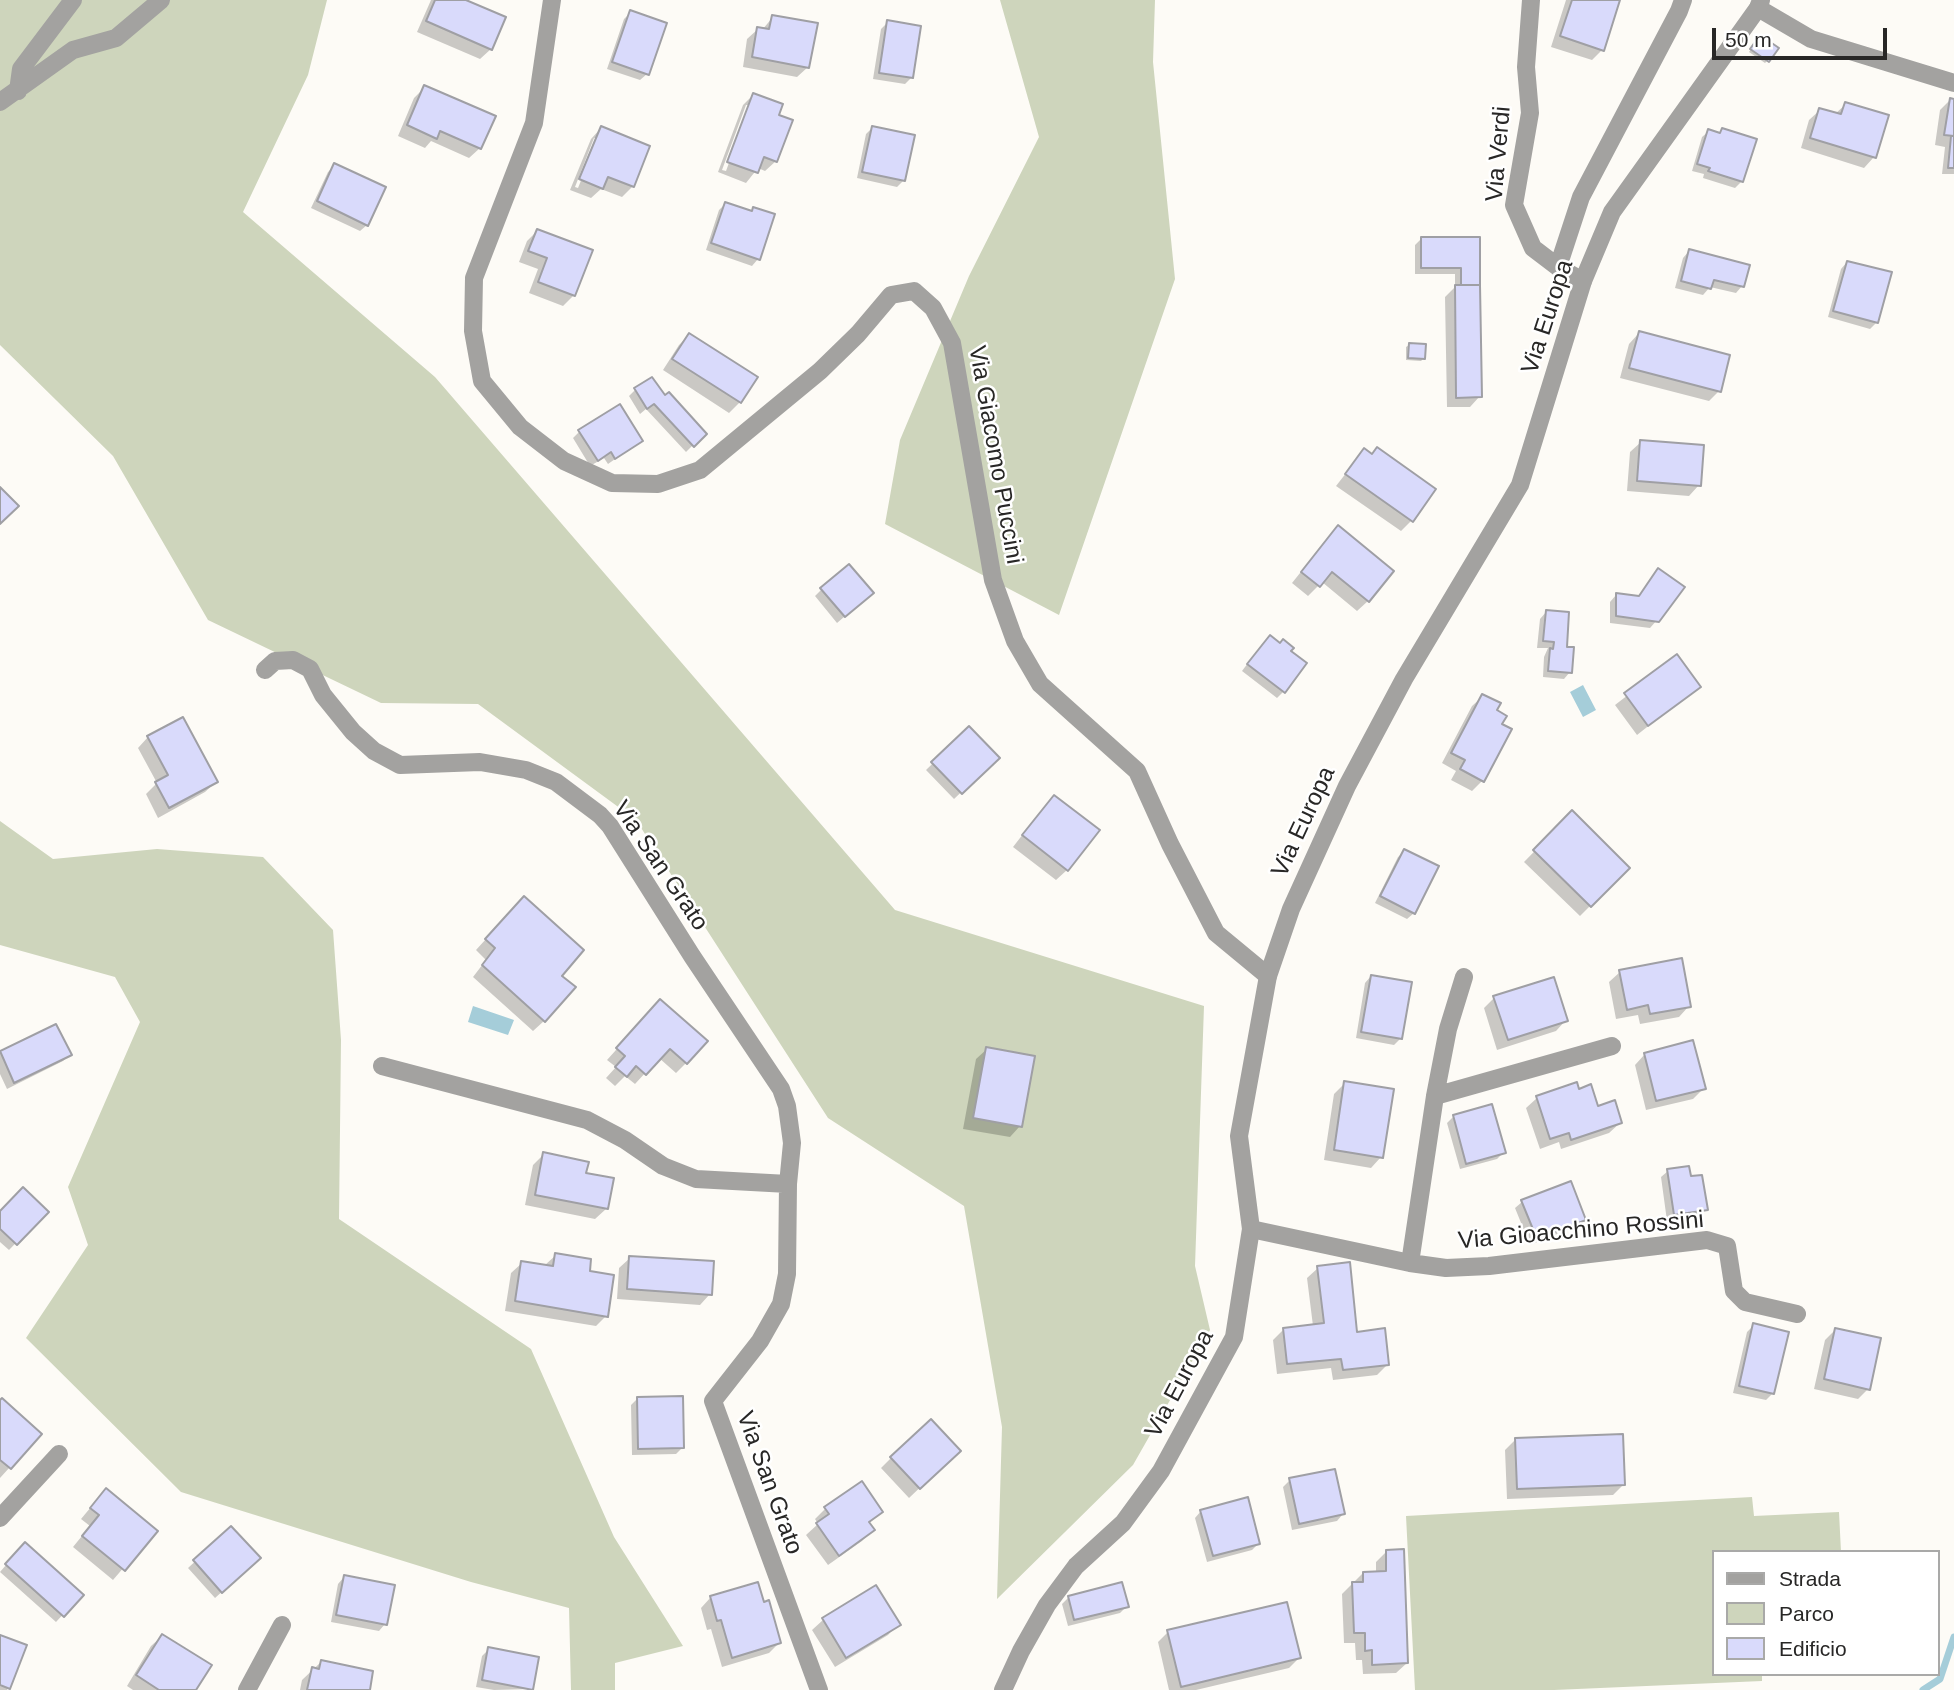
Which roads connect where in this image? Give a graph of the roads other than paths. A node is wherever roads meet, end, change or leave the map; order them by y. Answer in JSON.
{"nodes":[{"id":1,"x":73,"y":0,"type":"edge"},
{"id":2,"x":161,"y":0,"type":"edge"},
{"id":3,"x":552,"y":0,"type":"edge"},
{"id":4,"x":1531,"y":0,"type":"edge"},
{"id":5,"x":1683,"y":0,"type":"edge"},
{"id":6,"x":1759,"y":4,"type":"edge"},
{"id":7,"x":1954,"y":83,"type":"edge"},
{"id":8,"x":18,"y":91,"type":"junction"},
{"id":9,"x":0,"y":102,"type":"edge"},
{"id":10,"x":1558,"y":267,"type":"junction"},
{"id":11,"x":1583,"y":281,"type":"junction"},
{"id":12,"x":265,"y":670,"type":"dead end"},
{"id":13,"x":1268,"y":976,"type":"junction"},
{"id":14,"x":1464,"y":977,"type":"dead end"},
{"id":15,"x":1612,"y":1046,"type":"dead end"},
{"id":16,"x":382,"y":1066,"type":"dead end"},
{"id":17,"x":1435,"y":1096,"type":"junction"},
{"id":18,"x":788,"y":1184,"type":"junction"},
{"id":19,"x":1251,"y":1229,"type":"junction"},
{"id":20,"x":1410,"y":1263,"type":"junction"},
{"id":21,"x":1797,"y":1314,"type":"dead end"},
{"id":22,"x":59,"y":1454,"type":"dead end"},
{"id":23,"x":0,"y":1518,"type":"edge"},
{"id":24,"x":282,"y":1625,"type":"dead end"},
{"id":25,"x":247,"y":1690,"type":"edge"},
{"id":26,"x":819,"y":1690,"type":"edge"},
{"id":27,"x":1003,"y":1690,"type":"edge"}],
"edges":[{"from":1,"to":8,"type":"street"},
{"from":2,"to":8,"type":"street"},
{"from":3,"to":13,"type":"street","name":"Via Giacomo Puccini"},
{"from":4,"to":10,"type":"street","name":"Via Verdi"},
{"from":5,"to":10,"type":"street"},
{"from":6,"to":7,"type":"street"},
{"from":6,"to":11,"type":"street","name":"Via Europa"},
{"from":8,"to":9,"type":"street"},
{"from":10,"to":11,"type":"street","name":"Via Verdi"},
{"from":11,"to":13,"type":"street","name":"Via Europa"},
{"from":12,"to":18,"type":"street","name":"Via San Grato"},
{"from":13,"to":19,"type":"street","name":"Via Europa"},
{"from":14,"to":17,"type":"street"},
{"from":15,"to":17,"type":"street"},
{"from":16,"to":18,"type":"street"},
{"from":17,"to":20,"type":"street"},
{"from":18,"to":26,"type":"street","name":"Via San Grato"},
{"from":19,"to":20,"type":"street","name":"Via Gioacchino Rossini"},
{"from":19,"to":27,"type":"street","name":"Via Europa"},
{"from":20,"to":21,"type":"street","name":"Via Gioacchino Rossini"},
{"from":22,"to":23,"type":"street"},
{"from":24,"to":25,"type":"street"}]}
